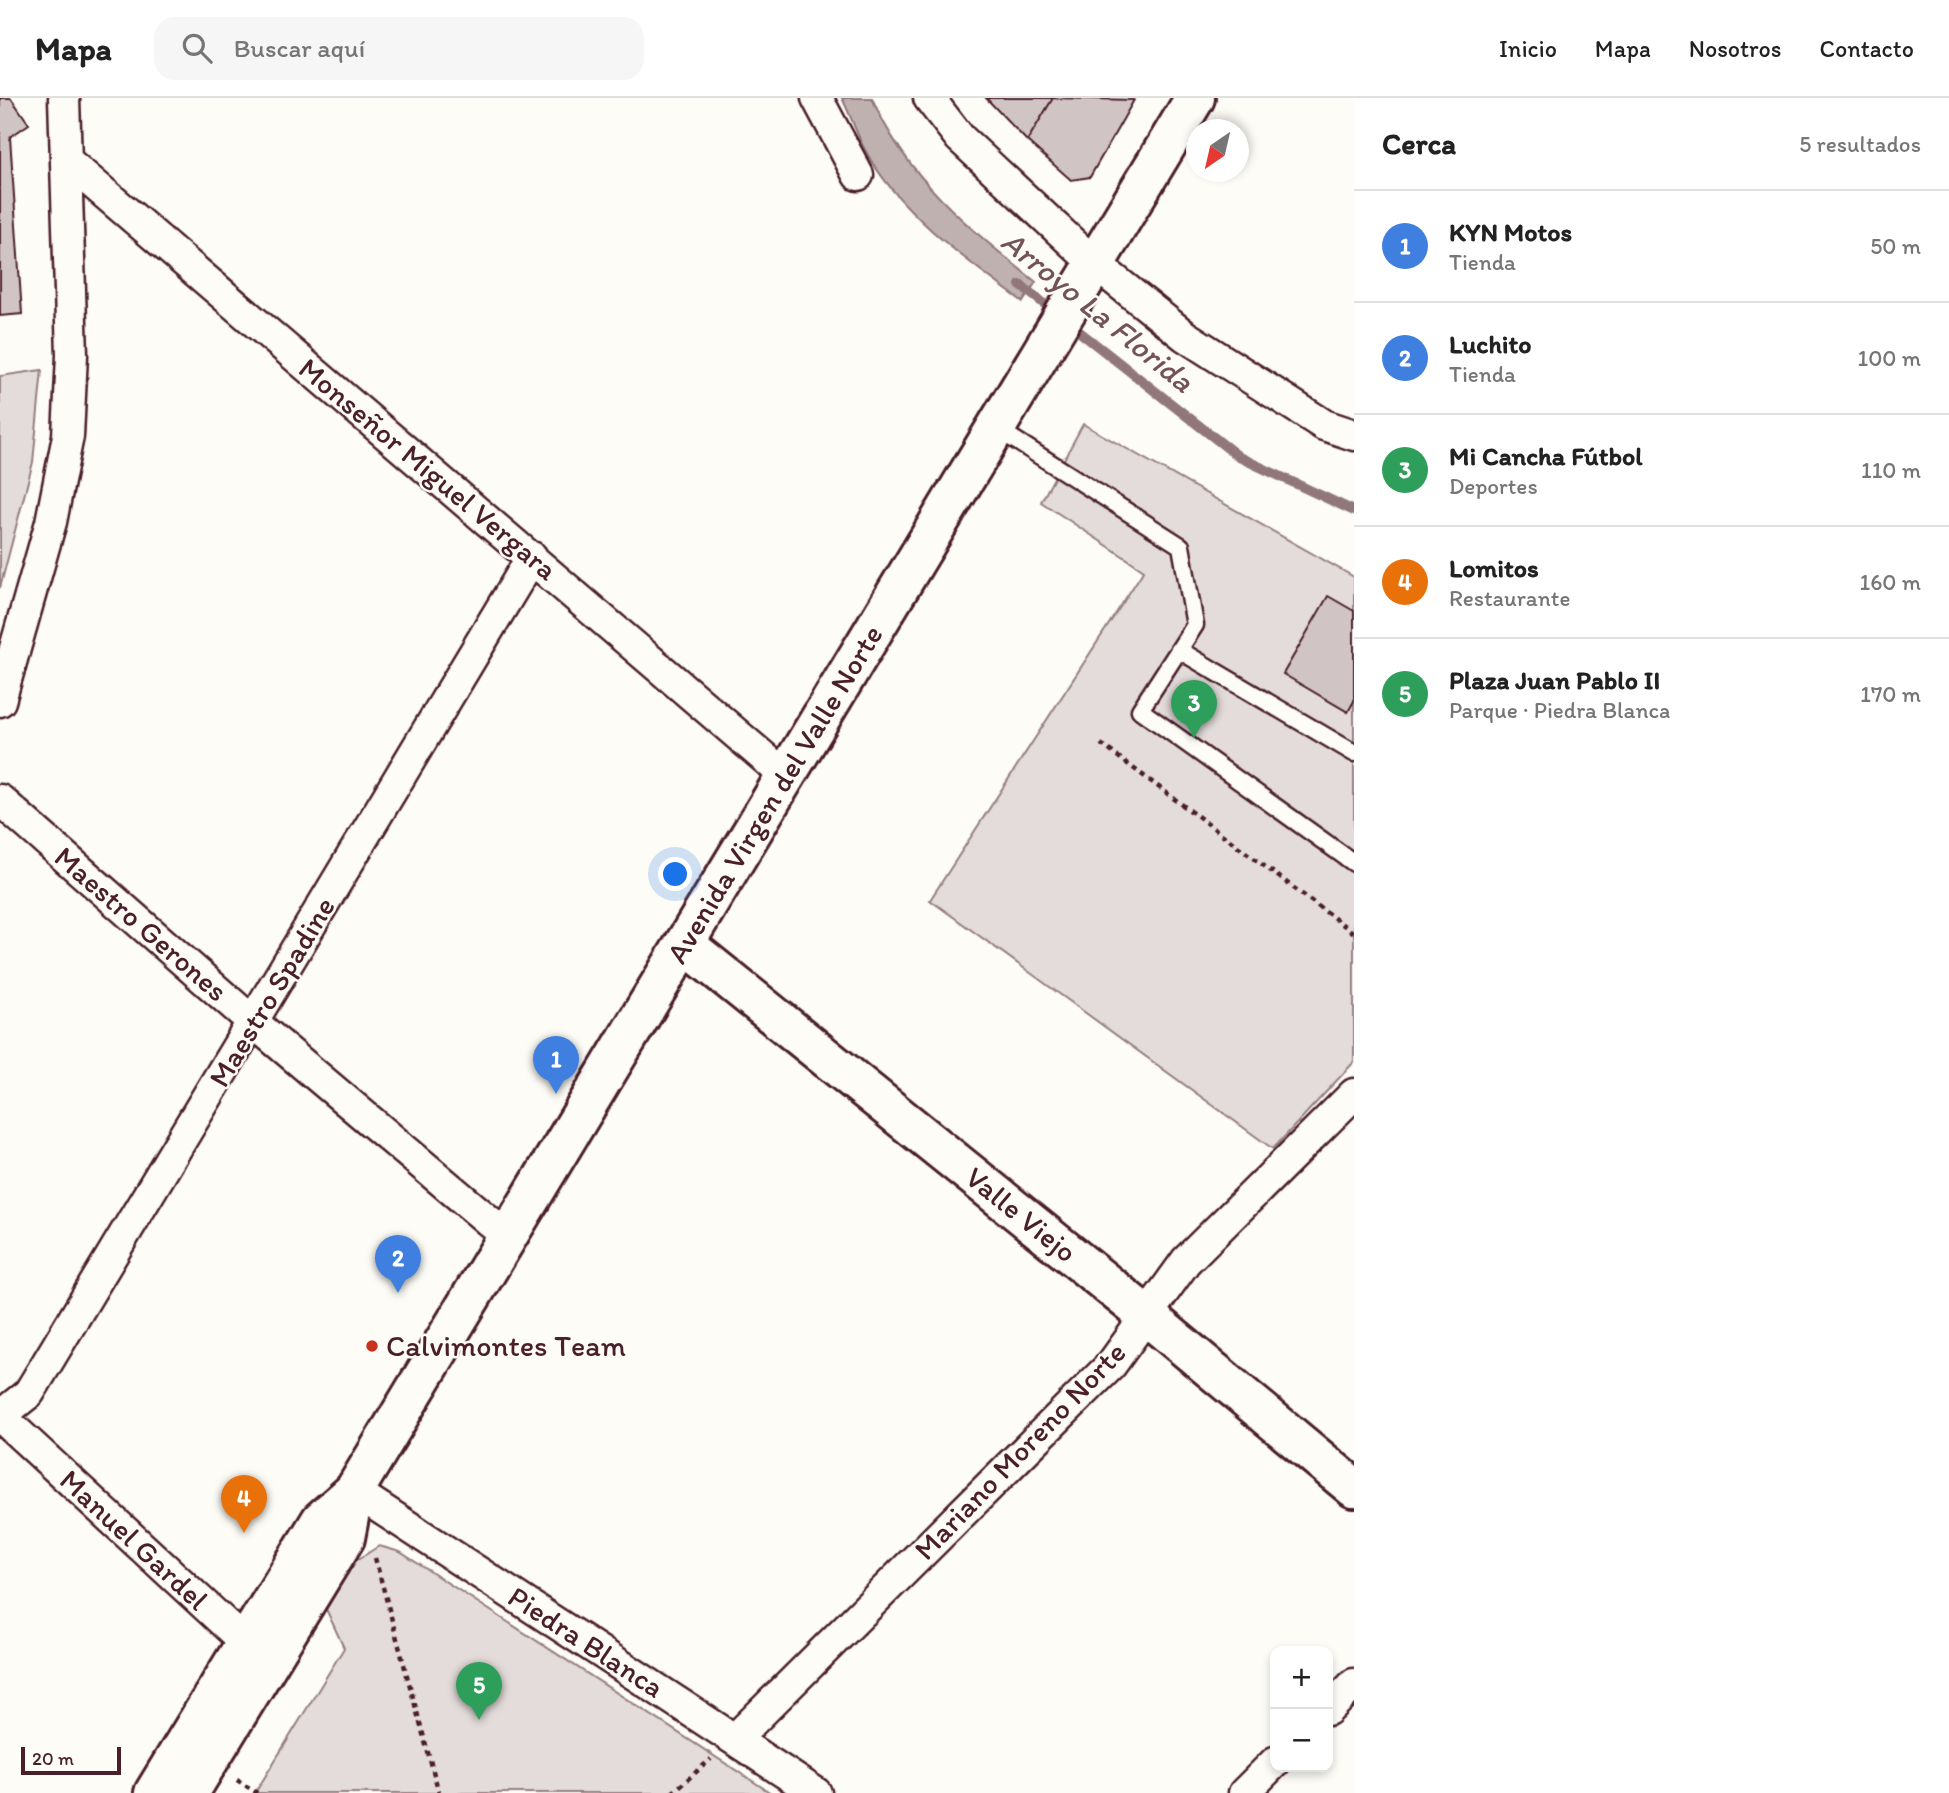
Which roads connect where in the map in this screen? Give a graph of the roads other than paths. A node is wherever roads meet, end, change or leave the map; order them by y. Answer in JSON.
{"nodes":[{"id":1,"x":64,"y":98,"type":"edge"},
{"id":2,"x":817,"y":98,"type":"edge"},
{"id":3,"x":929,"y":98,"type":"edge"},
{"id":4,"x":1195,"y":98,"type":"edge"},
{"id":5,"x":68,"y":162,"type":"junction"},
{"id":6,"x":858,"y":175,"type":"dead end"},
{"id":7,"x":1087,"y":277,"type":"junction"},
{"id":8,"x":996,"y":428,"type":"junction"},
{"id":9,"x":1354,"y":435,"type":"edge"},
{"id":10,"x":532,"y":557,"type":"junction"},
{"id":11,"x":1179,"y":650,"type":"junction"},
{"id":12,"x":0,"y":701,"type":"edge"},
{"id":13,"x":1354,"y":752,"type":"edge"},
{"id":14,"x":787,"y":777,"type":"junction"},
{"id":15,"x":0,"y":800,"type":"edge"},
{"id":16,"x":1354,"y":863,"type":"edge"},
{"id":17,"x":686,"y":945,"type":"junction"},
{"id":18,"x":254,"y":1023,"type":"junction"},
{"id":19,"x":1354,"y":1094,"type":"edge"},
{"id":20,"x":508,"y":1237,"type":"junction"},
{"id":21,"x":1147,"y":1315,"type":"junction"},
{"id":22,"x":0,"y":1416,"type":"edge"},
{"id":23,"x":1354,"y":1488,"type":"edge"},
{"id":24,"x":355,"y":1491,"type":"junction"},
{"id":25,"x":257,"y":1653,"type":"junction"},
{"id":26,"x":1354,"y":1684,"type":"edge"},
{"id":27,"x":1329,"y":1709,"type":"edge"},
{"id":28,"x":734,"y":1739,"type":"junction"},
{"id":29,"x":1270,"y":1767,"type":"edge"},
{"id":30,"x":154,"y":1793,"type":"edge"},
{"id":31,"x":189,"y":1793,"type":"edge"},
{"id":32,"x":817,"y":1793,"type":"edge"},
{"id":33,"x":1244,"y":1793,"type":"edge"}],
"edges":[{"from":1,"to":5,"type":"street"},
{"from":2,"to":6,"type":"street"},
{"from":3,"to":7,"type":"street"},
{"from":4,"to":7,"type":"main road","name":"Avenida Virgen del Valle Norte"},
{"from":5,"to":10,"type":"street","name":"Monseñor Miguel Vergara"},
{"from":5,"to":12,"type":"street"},
{"from":7,"to":8,"type":"main road","name":"Avenida Virgen del Valle Norte"},
{"from":7,"to":9,"type":"street"},
{"from":8,"to":11,"type":"lane"},
{"from":8,"to":14,"type":"main road","name":"Avenida Virgen del Valle Norte"},
{"from":10,"to":14,"type":"street","name":"Monseñor Miguel Vergara"},
{"from":10,"to":18,"type":"street","name":"Maestro Spadine"},
{"from":11,"to":13,"type":"lane"},
{"from":11,"to":16,"type":"lane"},
{"from":14,"to":17,"type":"main road","name":"Avenida Virgen del Valle Norte"},
{"from":15,"to":18,"type":"street","name":"Maestro Gerones"},
{"from":17,"to":20,"type":"main road","name":"Avenida Virgen del Valle Norte"},
{"from":17,"to":21,"type":"main road","name":"Valle Viejo"},
{"from":18,"to":20,"type":"street","name":"Maestro Gerones"},
{"from":18,"to":22,"type":"street","name":"Maestro Spadine"},
{"from":19,"to":21,"type":"street","name":"Mariano Moreno Norte"},
{"from":20,"to":24,"type":"main road","name":"Avenida Virgen del Valle Norte"},
{"from":21,"to":23,"type":"main road","name":"Valle Viejo"},
{"from":21,"to":28,"type":"street","name":"Mariano Moreno Norte"},
{"from":22,"to":25,"type":"street","name":"Manuel Gardel"},
{"from":24,"to":25,"type":"main road","name":"Avenida Virgen del Valle Norte"},
{"from":24,"to":28,"type":"street","name":"Piedra Blanca"},
{"from":25,"to":30,"type":"main road","name":"Avenida Virgen del Valle Norte"},
{"from":25,"to":31,"type":"main road","name":"Avenida Virgen del Valle Norte"},
{"from":26,"to":27,"type":"street"},
{"from":28,"to":32,"type":"street","name":"Piedra Blanca"},
{"from":29,"to":33,"type":"street"}]}
